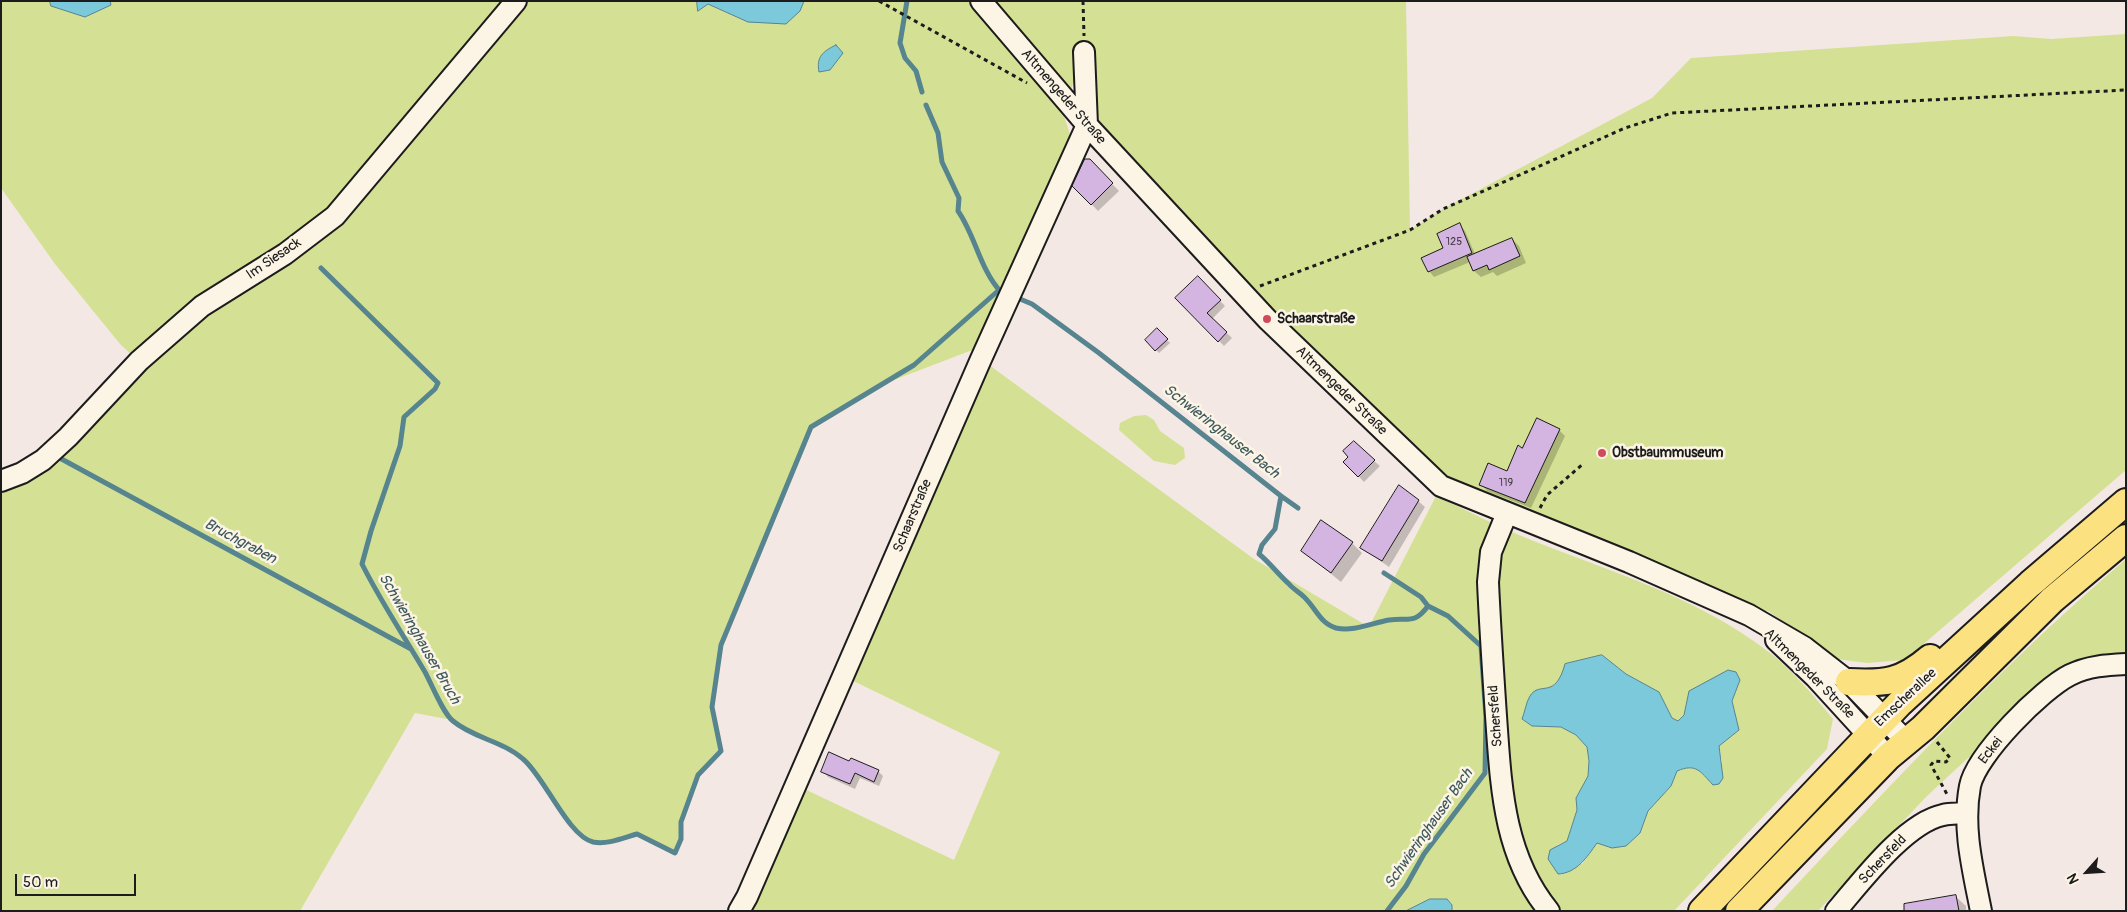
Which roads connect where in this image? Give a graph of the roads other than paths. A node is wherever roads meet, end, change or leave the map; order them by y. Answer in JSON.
{"nodes":[{"id":1,"x":516,"y":1,"type":"edge"},
{"id":2,"x":981,"y":1,"type":"edge"},
{"id":3,"x":1084,"y":52,"type":"road end"},
{"id":4,"x":1087,"y":125,"type":"junction"},
{"id":5,"x":1,"y":482,"type":"edge"},
{"id":6,"x":2117,"y":509,"type":"edge"},
{"id":7,"x":1507,"y":514,"type":"junction"},
{"id":8,"x":2126,"y":538,"type":"edge"},
{"id":9,"x":1749,"y":615,"type":"junction"},
{"id":10,"x":2126,"y":664,"type":"edge"},
{"id":11,"x":1850,"y":682,"type":"junction"},
{"id":12,"x":1876,"y":727,"type":"junction"},
{"id":13,"x":1898,"y":750,"type":"junction"},
{"id":14,"x":1966,"y":813,"type":"junction"},
{"id":15,"x":739,"y":911,"type":"edge"},
{"id":16,"x":1549,"y":911,"type":"edge"},
{"id":17,"x":1702,"y":911,"type":"edge"},
{"id":18,"x":1738,"y":911,"type":"edge"},
{"id":19,"x":1836,"y":911,"type":"edge"},
{"id":20,"x":1981,"y":911,"type":"edge"}],
"edges":[{"from":1,"to":5,"type":"street","name":"Im Siesack"},
{"from":2,"to":4,"type":"street","name":"Altmengeder Straße"},
{"from":3,"to":4,"type":"street","name":"Schaarstraße"},
{"from":4,"to":7,"type":"street","name":"Altmengeder Straße"},
{"from":4,"to":15,"type":"street","name":"Schaarstraße"},
{"from":6,"to":11,"type":"main road"},
{"from":6,"to":12,"type":"main road","name":"Emscherallee"},
{"from":7,"to":9,"type":"street","name":"Altmengeder Straße"},
{"from":7,"to":16,"type":"street","name":"Schersfeld"},
{"from":8,"to":13,"type":"main road"},
{"from":9,"to":11,"type":"street","name":"Altmengeder Straße"},
{"from":9,"to":12,"type":"street","name":"Altmengeder Straße"},
{"from":10,"to":14,"type":"street","name":"Eckei"},
{"from":11,"to":12,"type":"street","name":"Altmengeder Straße"},
{"from":12,"to":13,"type":"street","name":"Altmengeder Straße"},
{"from":12,"to":17,"type":"main road","name":"Emscherallee"},
{"from":13,"to":18,"type":"main road"},
{"from":14,"to":19,"type":"street","name":"Schersfeld"},
{"from":14,"to":20,"type":"street","name":"Eckei"}]}
